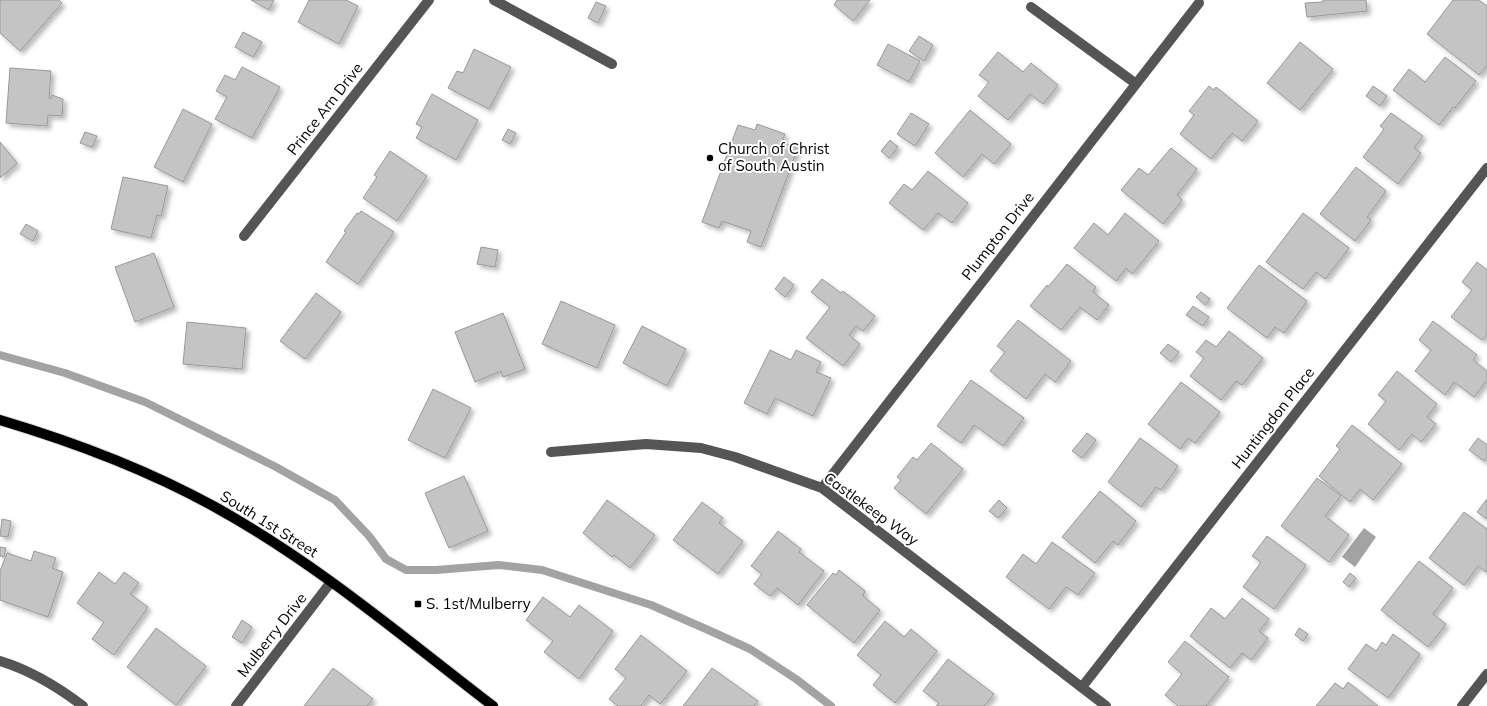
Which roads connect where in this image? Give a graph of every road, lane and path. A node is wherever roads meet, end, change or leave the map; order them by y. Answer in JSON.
{"nodes":[{"id":1,"x":430,"y":0,"type":"edge"},
{"id":2,"x":494,"y":0,"type":"edge"},
{"id":3,"x":1199,"y":3,"type":"dead end"},
{"id":4,"x":1031,"y":7,"type":"dead end"},
{"id":5,"x":612,"y":64,"type":"dead end"},
{"id":6,"x":1135,"y":83,"type":"junction"},
{"id":7,"x":1487,"y":168,"type":"edge"},
{"id":8,"x":244,"y":236,"type":"dead end"},
{"id":9,"x":0,"y":420,"type":"edge"},
{"id":10,"x":551,"y":452,"type":"dead end"},
{"id":11,"x":822,"y":488,"type":"junction"},
{"id":12,"x":332,"y":582,"type":"junction"},
{"id":13,"x":0,"y":661,"type":"edge"},
{"id":14,"x":1487,"y":674,"type":"edge"},
{"id":15,"x":1082,"y":687,"type":"junction"},
{"id":16,"x":83,"y":706,"type":"edge"},
{"id":17,"x":236,"y":706,"type":"edge"},
{"id":18,"x":493,"y":706,"type":"edge"},
{"id":19,"x":1106,"y":706,"type":"edge"},
{"id":20,"x":1462,"y":706,"type":"edge"}],
"edges":[{"from":1,"to":8,"type":"street","name":"Prince Arn Drive"},
{"from":2,"to":5,"type":"street"},
{"from":3,"to":6,"type":"street","name":"Plumpton Drive"},
{"from":4,"to":6,"type":"street"},
{"from":6,"to":11,"type":"street","name":"Plumpton Drive"},
{"from":7,"to":15,"type":"street","name":"Huntingdon Place"},
{"from":9,"to":12,"type":"main road","name":"South 1st Street"},
{"from":10,"to":11,"type":"street","name":"Castlekeep Way"},
{"from":11,"to":15,"type":"street","name":"Castlekeep Way"},
{"from":12,"to":17,"type":"street","name":"Mulberry Drive"},
{"from":12,"to":18,"type":"main road","name":"South 1st Street"},
{"from":13,"to":16,"type":"street"},
{"from":14,"to":20,"type":"street"},
{"from":15,"to":19,"type":"street","name":"Castlekeep Way"}]}
